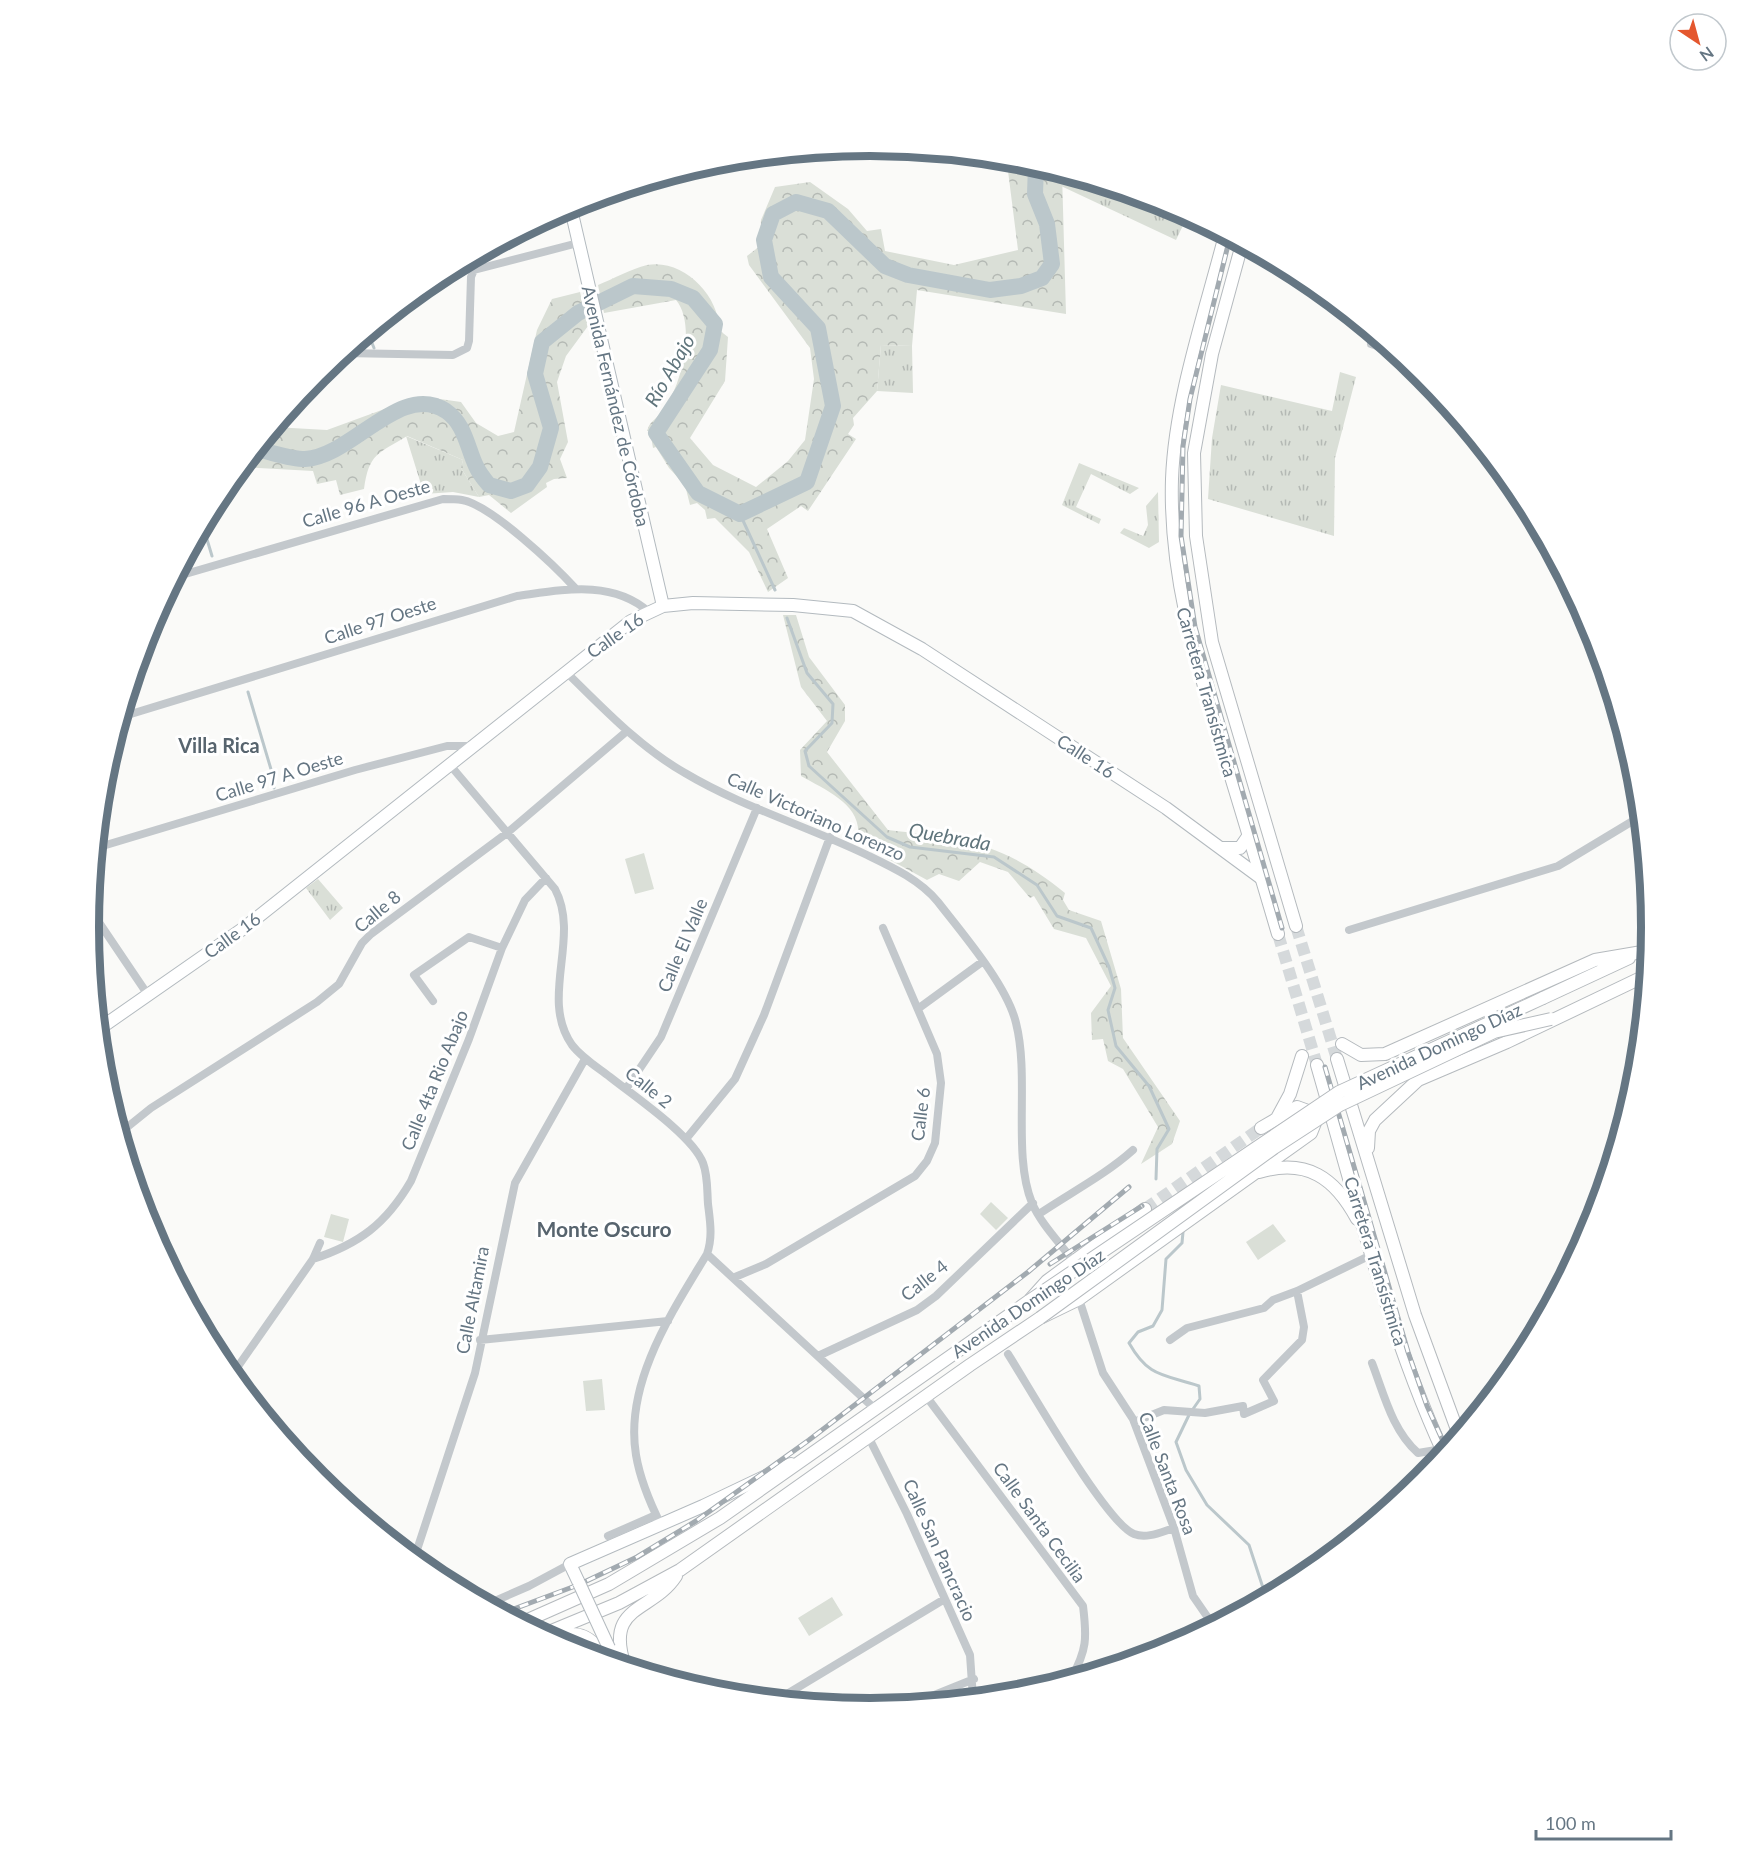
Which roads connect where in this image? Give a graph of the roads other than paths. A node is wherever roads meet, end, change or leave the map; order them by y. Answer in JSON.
{"nodes":[{"id":1,"x":572,"y":216,"type":"edge"},
{"id":2,"x":1223,"y":242,"type":"edge"},
{"id":3,"x":578,"y":243,"type":"junction"},
{"id":4,"x":1240,"y":251,"type":"edge"},
{"id":5,"x":1371,"y":344,"type":"dead end"},
{"id":6,"x":1377,"y":346,"type":"edge"},
{"id":7,"x":355,"y":353,"type":"edge"},
{"id":8,"x":185,"y":574,"type":"edge"},
{"id":9,"x":576,"y":589,"type":"junction"},
{"id":10,"x":663,"y":606,"type":"junction"},
{"id":11,"x":648,"y":612,"type":"junction"},
{"id":12,"x":565,"y":671,"type":"junction"},
{"id":13,"x":129,"y":715,"type":"edge"},
{"id":14,"x":627,"y":731,"type":"junction"},
{"id":15,"x":473,"y":746,"type":"junction"},
{"id":16,"x":450,"y":765,"type":"junction"},
{"id":17,"x":757,"y":808,"type":"junction"},
{"id":18,"x":1633,"y":821,"type":"edge"},
{"id":19,"x":507,"y":833,"type":"junction"},
{"id":20,"x":1249,"y":835,"type":"junction"},
{"id":21,"x":831,"y":837,"type":"junction"},
{"id":22,"x":104,"y":846,"type":"edge"},
{"id":23,"x":1221,"y":848,"type":"junction"},
{"id":24,"x":546,"y":878,"type":"junction"},
{"id":25,"x":1262,"y":878,"type":"junction"},
{"id":26,"x":99,"y":923,"type":"edge"},
{"id":27,"x":1296,"y":926,"type":"tunnel mouth"},
{"id":28,"x":883,"y":928,"type":"dead end"},
{"id":29,"x":1349,"y":930,"type":"dead end"},
{"id":30,"x":1278,"y":934,"type":"tunnel mouth"},
{"id":31,"x":502,"y":948,"type":"junction"},
{"id":32,"x":1640,"y":951,"type":"edge"},
{"id":33,"x":1640,"y":953,"type":"edge"},
{"id":34,"x":982,"y":962,"type":"junction"},
{"id":35,"x":1639,"y":979,"type":"edge"},
{"id":36,"x":148,"y":995,"type":"junction"},
{"id":37,"x":433,"y":1001,"type":"dead end"},
{"id":38,"x":918,"y":1008,"type":"junction"},
{"id":39,"x":1551,"y":1019,"type":"junction"},
{"id":40,"x":106,"y":1024,"type":"edge"},
{"id":41,"x":1342,"y":1044,"type":"dead end"},
{"id":42,"x":1393,"y":1050,"type":"junction"},
{"id":43,"x":1302,"y":1056,"type":"dead end"},
{"id":44,"x":585,"y":1059,"type":"junction"},
{"id":45,"x":1337,"y":1059,"type":"tunnel mouth"},
{"id":46,"x":1317,"y":1065,"type":"tunnel mouth"},
{"id":47,"x":1418,"y":1080,"type":"junction"},
{"id":48,"x":626,"y":1089,"type":"junction"},
{"id":49,"x":1276,"y":1119,"type":"junction"},
{"id":50,"x":1261,"y":1128,"type":"tunnel mouth"},
{"id":51,"x":126,"y":1129,"type":"edge"},
{"id":52,"x":686,"y":1139,"type":"junction"},
{"id":53,"x":1133,"y":1150,"type":"dead end"},
{"id":54,"x":1369,"y":1162,"type":"junction"},
{"id":55,"x":1240,"y":1183,"type":"junction"},
{"id":56,"x":1033,"y":1203,"type":"junction"},
{"id":57,"x":1145,"y":1209,"type":"tunnel mouth"},
{"id":58,"x":1039,"y":1214,"type":"junction"},
{"id":59,"x":1368,"y":1238,"type":"junction"},
{"id":60,"x":320,"y":1243,"type":"dead end"},
{"id":61,"x":707,"y":1254,"type":"junction"},
{"id":62,"x":1372,"y":1254,"type":"junction"},
{"id":63,"x":313,"y":1259,"type":"junction"},
{"id":64,"x":1074,"y":1262,"type":"junction"},
{"id":65,"x":735,"y":1277,"type":"junction"},
{"id":66,"x":1298,"y":1291,"type":"junction"},
{"id":67,"x":1079,"y":1299,"type":"junction"},
{"id":68,"x":1029,"y":1301,"type":"junction"},
{"id":69,"x":1040,"y":1318,"type":"junction"},
{"id":70,"x":668,"y":1321,"type":"junction"},
{"id":71,"x":480,"y":1340,"type":"junction"},
{"id":72,"x":1170,"y":1340,"type":"dead end"},
{"id":73,"x":1008,"y":1354,"type":"dead end"},
{"id":74,"x":818,"y":1356,"type":"junction"},
{"id":75,"x":1372,"y":1363,"type":"dead end"},
{"id":76,"x":238,"y":1367,"type":"edge"},
{"id":77,"x":926,"y":1396,"type":"junction"},
{"id":78,"x":874,"y":1408,"type":"junction"},
{"id":79,"x":1134,"y":1422,"type":"junction"},
{"id":80,"x":1456,"y":1427,"type":"edge"},
{"id":81,"x":868,"y":1436,"type":"junction"},
{"id":82,"x":1441,"y":1445,"type":"edge"},
{"id":83,"x":1434,"y":1452,"type":"edge"},
{"id":84,"x":808,"y":1456,"type":"junction"},
{"id":85,"x":659,"y":1520,"type":"junction"},
{"id":86,"x":1174,"y":1528,"type":"junction"},
{"id":87,"x":608,"y":1536,"type":"dead end"},
{"id":88,"x":417,"y":1550,"type":"edge"},
{"id":89,"x":570,"y":1564,"type":"junction"},
{"id":90,"x":680,"y":1570,"type":"junction"},
{"id":91,"x":943,"y":1600,"type":"junction"},
{"id":92,"x":495,"y":1601,"type":"edge"},
{"id":93,"x":531,"y":1619,"type":"edge"},
{"id":94,"x":1209,"y":1619,"type":"edge"},
{"id":95,"x":555,"y":1630,"type":"edge"},
{"id":96,"x":565,"y":1634,"type":"edge"},
{"id":97,"x":602,"y":1649,"type":"edge"},
{"id":98,"x":605,"y":1650,"type":"edge"},
{"id":99,"x":622,"y":1657,"type":"edge"},
{"id":100,"x":1076,"y":1670,"type":"edge"},
{"id":101,"x":974,"y":1679,"type":"junction"},
{"id":102,"x":973,"y":1691,"type":"edge"},
{"id":103,"x":789,"y":1693,"type":"edge"},
{"id":104,"x":936,"y":1694,"type":"edge"}],
"edges":[{"from":1,"to":3,"type":"main road","name":"Avenida Fernández de Córdoba"},
{"from":2,"to":20,"type":"main road","name":"Carretera Transístmica"},
{"from":3,"to":7,"type":"street"},
{"from":3,"to":10,"type":"main road","name":"Avenida Fernández de Córdoba"},
{"from":4,"to":27,"type":"main road","name":"Carretera Transístmica"},
{"from":5,"to":6,"type":"street"},
{"from":8,"to":9,"type":"street","name":"Calle 96 A Oeste"},
{"from":9,"to":11,"type":"street","name":"Calle 97 Oeste"},
{"from":9,"to":13,"type":"street","name":"Calle 97 Oeste"},
{"from":10,"to":11,"type":"main road","name":"Calle 16"},
{"from":10,"to":23,"type":"main road","name":"Calle 16"},
{"from":11,"to":12,"type":"main road","name":"Calle 16"},
{"from":12,"to":14,"type":"street","name":"Calle Victoriano Lorenzo"},
{"from":12,"to":15,"type":"main road","name":"Calle 16"},
{"from":14,"to":17,"type":"street","name":"Calle Victoriano Lorenzo"},
{"from":14,"to":19,"type":"street","name":"Calle 8"},
{"from":15,"to":16,"type":"main road","name":"Calle 16"},
{"from":15,"to":22,"type":"street","name":"Calle 97 A Oeste"},
{"from":16,"to":19,"type":"street","name":"Calle 2"},
{"from":16,"to":36,"type":"main road","name":"Calle 16"},
{"from":17,"to":21,"type":"street","name":"Calle Victoriano Lorenzo"},
{"from":17,"to":48,"type":"street","name":"Calle El Valle"},
{"from":18,"to":29,"type":"street"},
{"from":19,"to":24,"type":"street","name":"Calle 2"},
{"from":19,"to":51,"type":"street","name":"Calle 8"},
{"from":20,"to":23,"type":"main road"},
{"from":20,"to":25,"type":"main road","name":"Carretera Transístmica"},
{"from":21,"to":34,"type":"street","name":"Calle Victoriano Lorenzo"},
{"from":21,"to":52,"type":"street"},
{"from":23,"to":25,"type":"main road","name":"Calle 16"},
{"from":24,"to":31,"type":"street","name":"Calle 4ta Rio Abajo"},
{"from":24,"to":44,"type":"street","name":"Calle 2"},
{"from":25,"to":30,"type":"main road","name":"Carretera Transístmica"},
{"from":26,"to":36,"type":"street"},
{"from":28,"to":38,"type":"street","name":"Calle 6"},
{"from":31,"to":37,"type":"street"},
{"from":31,"to":63,"type":"street","name":"Calle 4ta Rio Abajo"},
{"from":32,"to":42,"type":"main road"},
{"from":33,"to":68,"type":"main road","name":"Avenida Domingo Díaz","bridge":true},
{"from":34,"to":38,"type":"street"},
{"from":34,"to":56,"type":"street","name":"Calle Victoriano Lorenzo"},
{"from":35,"to":39,"type":"main road"},
{"from":36,"to":40,"type":"main road","name":"Calle 16"},
{"from":38,"to":65,"type":"street","name":"Calle 6"},
{"from":39,"to":47,"type":"main road"},
{"from":39,"to":69,"type":"main road","name":"Avenida Domingo Díaz","bridge":true},
{"from":41,"to":42,"type":"main road"},
{"from":42,"to":47,"type":"main road"},
{"from":43,"to":49,"type":"main road"},
{"from":44,"to":48,"type":"street","name":"Calle 2"},
{"from":44,"to":71,"type":"street","name":"Calle Altamira"},
{"from":45,"to":54,"type":"main road","name":"Carretera Transístmica"},
{"from":46,"to":59,"type":"main road","name":"Carretera Transístmica"},
{"from":47,"to":54,"type":"main road"},
{"from":48,"to":52,"type":"street","name":"Calle 2"},
{"from":49,"to":50,"type":"main road"},
{"from":49,"to":55,"type":"main road"},
{"from":52,"to":61,"type":"street","name":"Calle 2"},
{"from":53,"to":58,"type":"street"},
{"from":54,"to":80,"type":"main road","name":"Carretera Transístmica"},
{"from":55,"to":59,"type":"main road"},
{"from":55,"to":67,"type":"main road"},
{"from":56,"to":58,"type":"street","name":"Calle Victoriano Lorenzo"},
{"from":56,"to":74,"type":"street","name":"Calle 4"},
{"from":57,"to":64,"type":"main road"},
{"from":58,"to":64,"type":"street","name":"Calle Victoriano Lorenzo"},
{"from":59,"to":62,"type":"main road","name":"Carretera Transístmica"},
{"from":60,"to":63,"type":"street"},
{"from":61,"to":65,"type":"street"},
{"from":61,"to":70,"type":"street"},
{"from":62,"to":66,"type":"street"},
{"from":62,"to":82,"type":"main road","name":"Carretera Transístmica"},
{"from":63,"to":76,"type":"street"},
{"from":64,"to":68,"type":"main road"},
{"from":65,"to":74,"type":"street"},
{"from":66,"to":72,"type":"street"},
{"from":66,"to":79,"type":"street"},
{"from":67,"to":69,"type":"main road"},
{"from":67,"to":79,"type":"street","name":"Calle Santa Rosa"},
{"from":68,"to":78,"type":"main road","name":"Avenida Domingo Díaz"},
{"from":69,"to":77,"type":"main road","name":"Avenida Domingo Díaz"},
{"from":70,"to":71,"type":"street"},
{"from":70,"to":85,"type":"street"},
{"from":71,"to":88,"type":"street","name":"Calle Altamira"},
{"from":73,"to":86,"type":"street"},
{"from":74,"to":78,"type":"street"},
{"from":75,"to":83,"type":"street"},
{"from":77,"to":81,"type":"main road","name":"Avenida Domingo Díaz"},
{"from":77,"to":100,"type":"street","name":"Calle Santa Cecilia"},
{"from":78,"to":84,"type":"main road","name":"Avenida Domingo Díaz"},
{"from":79,"to":86,"type":"street","name":"Calle Santa Rosa"},
{"from":81,"to":90,"type":"main road","name":"Avenida Domingo Díaz"},
{"from":81,"to":91,"type":"street","name":"Calle San Pancracio"},
{"from":84,"to":85,"type":"main road"},
{"from":84,"to":93,"type":"main road","name":"Avenida Domingo Díaz"},
{"from":85,"to":87,"type":"street"},
{"from":85,"to":89,"type":"main road"},
{"from":86,"to":94,"type":"street","name":"Calle Santa Rosa"},
{"from":89,"to":92,"type":"street"},
{"from":89,"to":98,"type":"main road","bridge":true},
{"from":90,"to":95,"type":"main road","name":"Avenida Domingo Díaz"},
{"from":90,"to":99,"type":"main road"},
{"from":91,"to":101,"type":"street","name":"Calle San Pancracio"},
{"from":91,"to":103,"type":"street"},
{"from":96,"to":97,"type":"main road"},
{"from":101,"to":102,"type":"street","name":"Calle San Pancracio"},
{"from":101,"to":104,"type":"street"}]}
